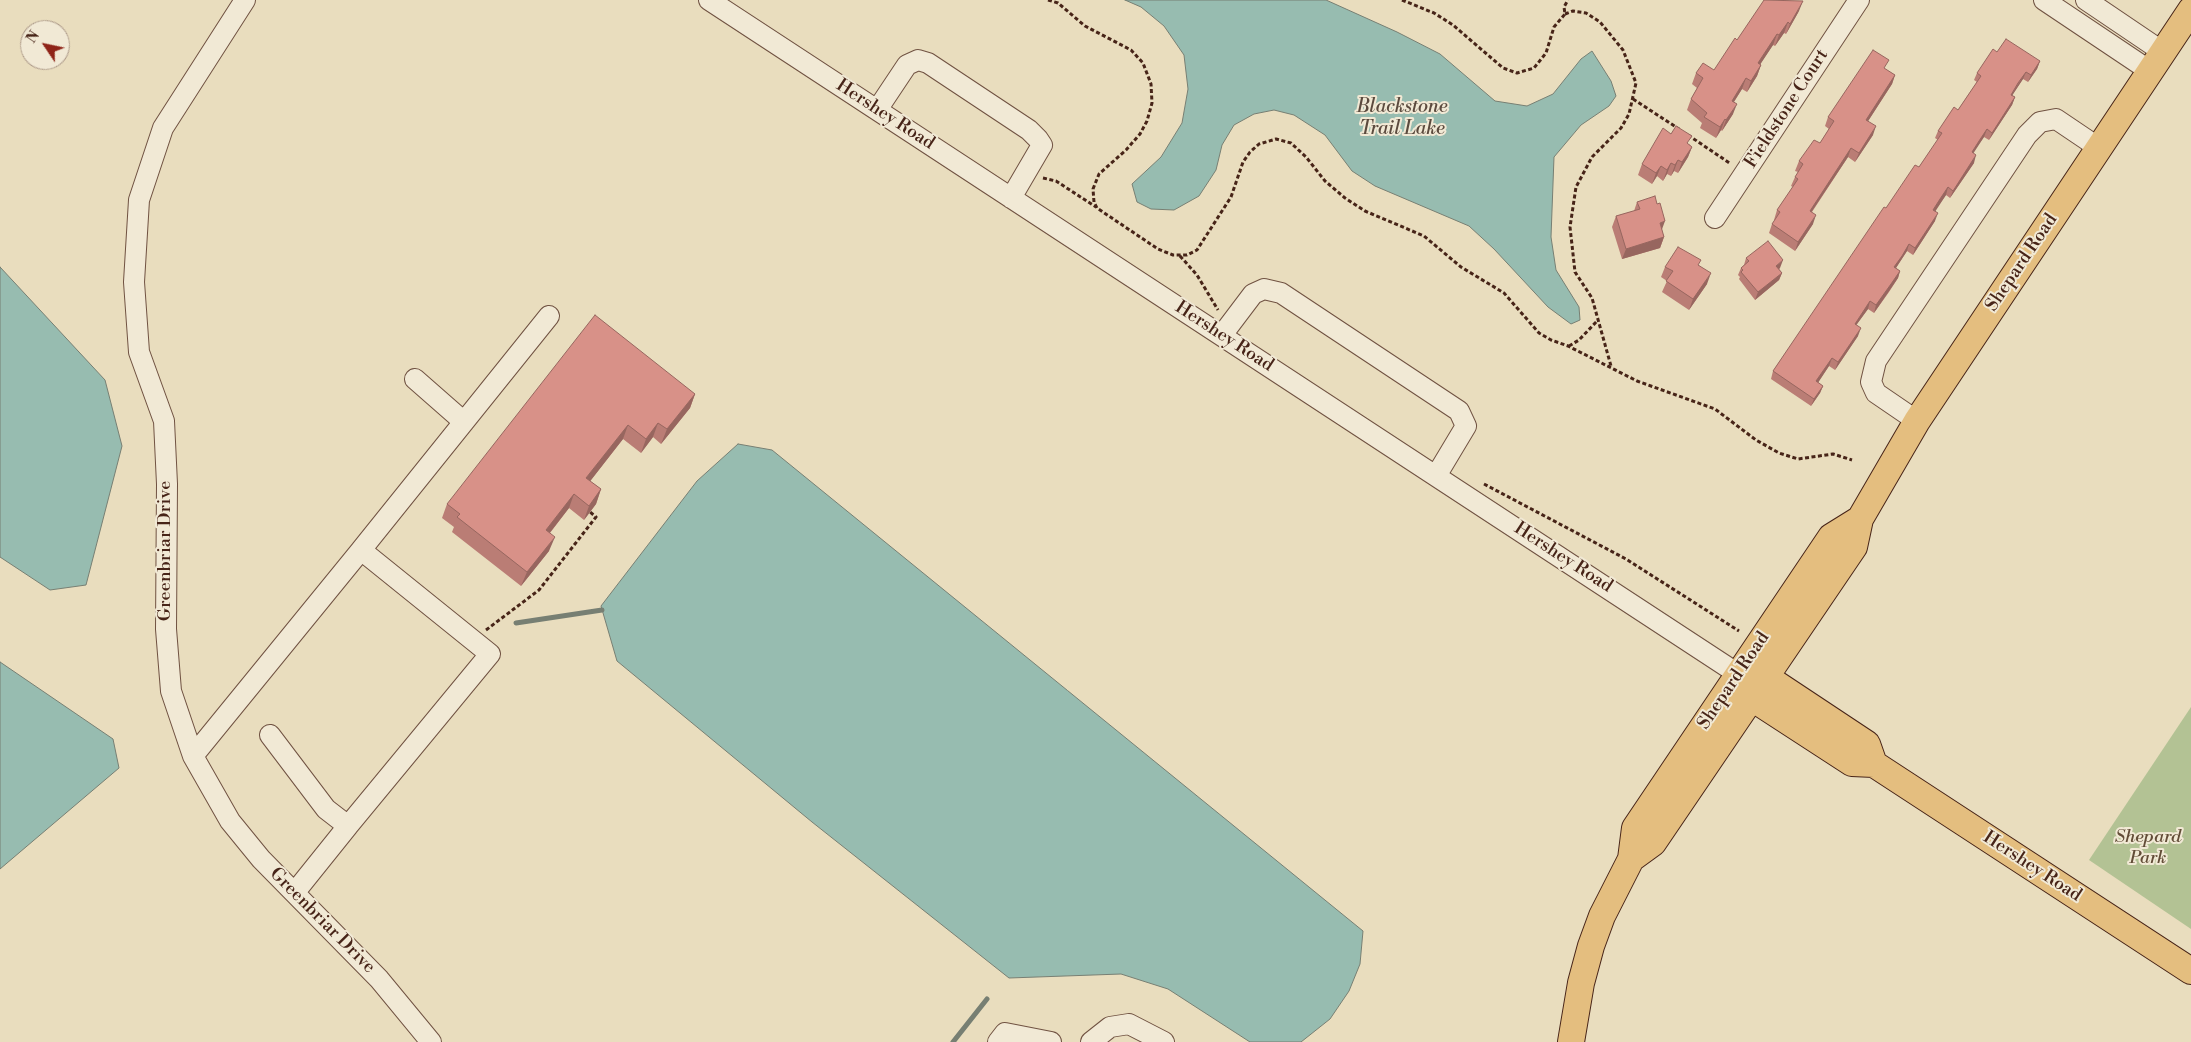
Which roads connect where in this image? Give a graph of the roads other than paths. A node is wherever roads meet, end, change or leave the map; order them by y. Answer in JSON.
{"nodes":[{"id":1,"x":245,"y":0,"type":"edge"},
{"id":2,"x":1859,"y":0,"type":"edge"},
{"id":3,"x":2044,"y":0,"type":"edge"},
{"id":4,"x":2086,"y":0,"type":"edge"},
{"id":5,"x":718,"y":2,"type":"edge"},
{"id":6,"x":2191,"y":10,"type":"edge"},
{"id":7,"x":2156,"y":61,"type":"junction"},
{"id":8,"x":877,"y":110,"type":"junction"},
{"id":9,"x":2099,"y":148,"type":"junction"},
{"id":10,"x":1011,"y":198,"type":"junction"},
{"id":11,"x":1715,"y":218,"type":"dead end"},
{"id":12,"x":549,"y":316,"type":"dead end"},
{"id":13,"x":1222,"y":335,"type":"junction"},
{"id":14,"x":415,"y":379,"type":"dead end"},
{"id":15,"x":1917,"y":421,"type":"junction"},
{"id":16,"x":464,"y":422,"type":"junction"},
{"id":17,"x":1436,"y":476,"type":"junction"},
{"id":18,"x":1860,"y":519,"type":"junction"},
{"id":19,"x":361,"y":550,"type":"junction"},
{"id":20,"x":1738,"y":674,"type":"junction"},
{"id":21,"x":1759,"y":688,"type":"junction"},
{"id":22,"x":270,"y":734,"type":"dead end"},
{"id":23,"x":193,"y":756,"type":"junction"},
{"id":24,"x":348,"y":826,"type":"junction"},
{"id":25,"x":1631,"y":858,"type":"junction"},
{"id":26,"x":295,"y":892,"type":"junction"},
{"id":27,"x":2191,"y":971,"type":"edge"},
{"id":28,"x":431,"y":1042,"type":"edge"},
{"id":29,"x":998,"y":1042,"type":"edge"},
{"id":30,"x":1051,"y":1042,"type":"edge"},
{"id":31,"x":1091,"y":1042,"type":"edge"},
{"id":32,"x":1164,"y":1042,"type":"edge"},
{"id":33,"x":1570,"y":1042,"type":"edge"}],
"edges":[{"from":1,"to":23,"type":"street","name":"Greenbriar Drive"},
{"from":2,"to":11,"type":"street","name":"Fieldstone Court"},
{"from":3,"to":7,"type":"street"},
{"from":4,"to":7,"type":"street"},
{"from":5,"to":8,"type":"street","name":"Hershey Road"},
{"from":6,"to":7,"type":"main road","name":"Shepard Road"},
{"from":7,"to":9,"type":"main road","name":"Shepard Road"},
{"from":8,"to":10,"type":"street","name":"Hershey Road"},
{"from":8,"to":10,"type":"street"},
{"from":9,"to":15,"type":"main road","name":"Shepard Road"},
{"from":9,"to":15,"type":"street"},
{"from":10,"to":13,"type":"street","name":"Hershey Road"},
{"from":12,"to":16,"type":"street"},
{"from":13,"to":17,"type":"street","name":"Hershey Road"},
{"from":13,"to":17,"type":"street"},
{"from":14,"to":16,"type":"street"},
{"from":15,"to":18,"type":"main road","name":"Shepard Road"},
{"from":16,"to":19,"type":"street"},
{"from":17,"to":20,"type":"street","name":"Hershey Road"},
{"from":18,"to":20,"type":"main road","name":"Shepard Road"},
{"from":18,"to":21,"type":"main road","name":"Shepard Road"},
{"from":19,"to":23,"type":"street"},
{"from":19,"to":24,"type":"street"},
{"from":20,"to":21,"type":"main road","name":"Hershey Road"},
{"from":20,"to":25,"type":"main road","name":"Shepard Road"},
{"from":21,"to":25,"type":"main road","name":"Shepard Road"},
{"from":21,"to":27,"type":"main road","name":"Hershey Road"},
{"from":22,"to":24,"type":"street"},
{"from":23,"to":26,"type":"street","name":"Greenbriar Drive"},
{"from":24,"to":26,"type":"street"},
{"from":25,"to":33,"type":"main road","name":"Shepard Road"},
{"from":26,"to":28,"type":"street","name":"Greenbriar Drive"},
{"from":29,"to":30,"type":"street"},
{"from":31,"to":32,"type":"street"}]}
